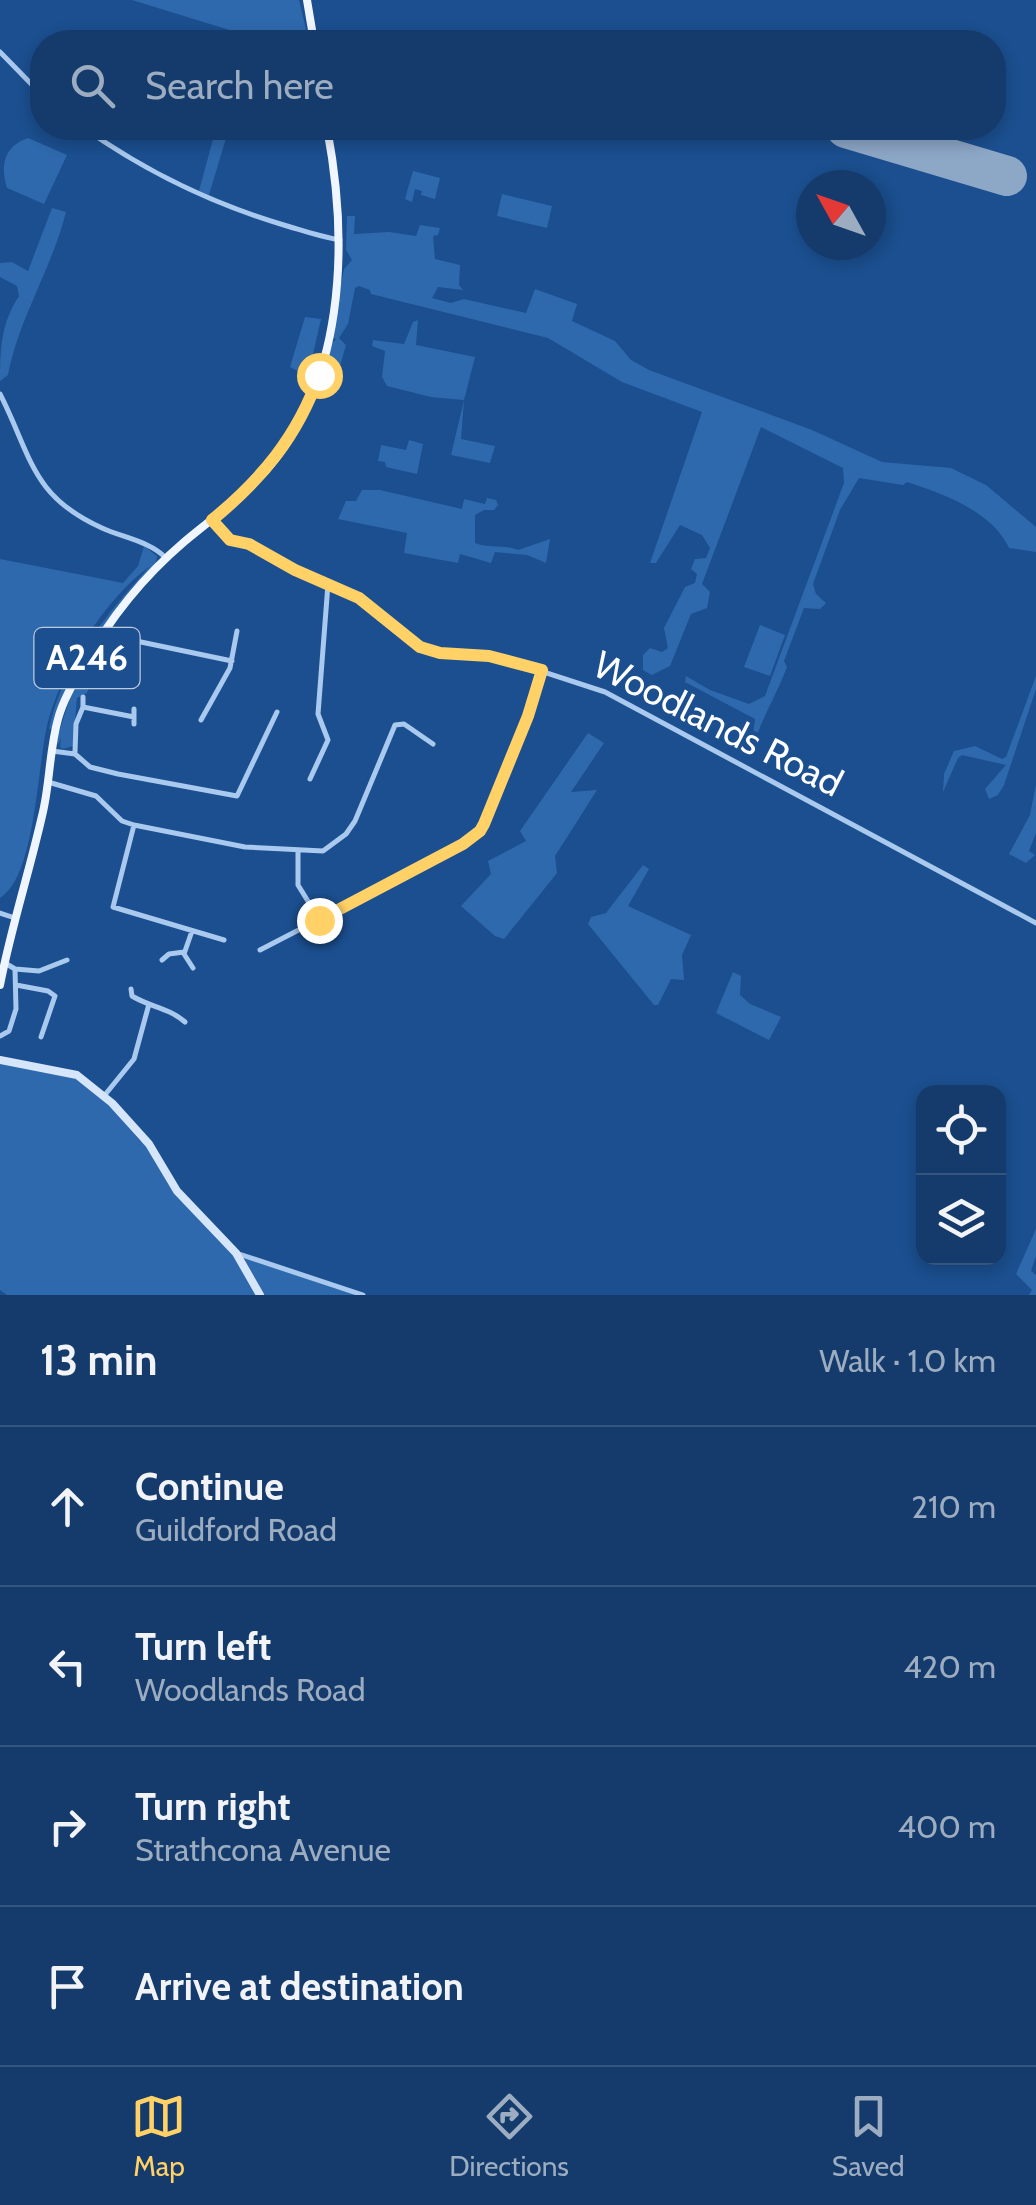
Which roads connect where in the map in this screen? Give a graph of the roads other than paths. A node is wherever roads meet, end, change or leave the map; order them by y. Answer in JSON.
{"nodes":[{"id":1,"x":307,"y":0,"type":"edge"},
{"id":2,"x":312,"y":30,"type":"edge"},
{"id":3,"x":0,"y":52,"type":"edge"},
{"id":4,"x":30,"y":83,"type":"edge"},
{"id":5,"x":102,"y":140,"type":"edge"},
{"id":6,"x":330,"y":140,"type":"edge"},
{"id":7,"x":340,"y":240,"type":"junction"},
{"id":8,"x":0,"y":394,"type":"edge"},
{"id":9,"x":212,"y":520,"type":"junction"},
{"id":10,"x":167,"y":558,"type":"junction"},
{"id":11,"x":328,"y":584,"type":"junction"},
{"id":12,"x":105,"y":630,"type":"junction"},
{"id":13,"x":237,"y":631,"type":"dead end"},
{"id":14,"x":232,"y":661,"type":"junction"},
{"id":15,"x":542,"y":670,"type":"junction"},
{"id":16,"x":83,"y":697,"type":"dead end"},
{"id":17,"x":84,"y":707,"type":"junction"},
{"id":18,"x":277,"y":712,"type":"dead end"},
{"id":19,"x":134,"y":717,"type":"dead end"},
{"id":20,"x":201,"y":720,"type":"dead end"},
{"id":21,"x":433,"y":744,"type":"dead end"},
{"id":22,"x":52,"y":751,"type":"junction"},
{"id":23,"x":75,"y":754,"type":"junction"},
{"id":24,"x":310,"y":779,"type":"dead end"},
{"id":25,"x":48,"y":782,"type":"junction"},
{"id":26,"x":134,"y":826,"type":"junction"},
{"id":27,"x":298,"y":852,"type":"junction"},
{"id":28,"x":0,"y":913,"type":"edge"},
{"id":29,"x":15,"y":918,"type":"junction"},
{"id":30,"x":319,"y":920,"type":"junction"},
{"id":31,"x":1036,"y":923,"type":"edge"},
{"id":32,"x":192,"y":930,"type":"junction"},
{"id":33,"x":224,"y":940,"type":"dead end"},
{"id":34,"x":260,"y":950,"type":"dead end"},
{"id":35,"x":184,"y":952,"type":"junction"},
{"id":36,"x":67,"y":960,"type":"dead end"},
{"id":37,"x":162,"y":960,"type":"dead end"},
{"id":38,"x":5,"y":963,"type":"junction"},
{"id":39,"x":193,"y":968,"type":"dead end"},
{"id":40,"x":15,"y":969,"type":"junction"},
{"id":41,"x":0,"y":986,"type":"edge"},
{"id":42,"x":16,"y":986,"type":"junction"},
{"id":43,"x":131,"y":989,"type":"dead end"},
{"id":44,"x":149,"y":1004,"type":"junction"},
{"id":45,"x":186,"y":1022,"type":"dead end"},
{"id":46,"x":0,"y":1036,"type":"edge"},
{"id":47,"x":41,"y":1037,"type":"dead end"},
{"id":48,"x":0,"y":1060,"type":"edge"},
{"id":49,"x":104,"y":1096,"type":"junction"},
{"id":50,"x":236,"y":1253,"type":"junction"},
{"id":51,"x":260,"y":1295,"type":"edge"},
{"id":52,"x":363,"y":1295,"type":"edge"}],
"edges":[{"from":1,"to":2,"type":"main road"},
{"from":3,"to":4,"type":"street"},
{"from":5,"to":7,"type":"street"},
{"from":6,"to":7,"type":"main road","number":"A246"},
{"from":7,"to":9,"type":"main road","number":"A246"},
{"from":8,"to":10,"type":"street"},
{"from":9,"to":10,"type":"main road","number":"A246"},
{"from":9,"to":11,"type":"street","name":"Woodlands Road"},
{"from":10,"to":12,"type":"main road","number":"A246"},
{"from":11,"to":15,"type":"street","name":"Woodlands Road"},
{"from":11,"to":24,"type":"street"},
{"from":12,"to":14,"type":"street"},
{"from":12,"to":22,"type":"main road","number":"A246"},
{"from":13,"to":14,"type":"street"},
{"from":14,"to":20,"type":"street"},
{"from":15,"to":30,"type":"street"},
{"from":15,"to":31,"type":"street","name":"Woodlands Road"},
{"from":16,"to":17,"type":"street"},
{"from":17,"to":19,"type":"street"},
{"from":17,"to":23,"type":"street"},
{"from":18,"to":23,"type":"street"},
{"from":21,"to":27,"type":"street"},
{"from":22,"to":23,"type":"street"},
{"from":22,"to":25,"type":"main road","number":"A246"},
{"from":25,"to":26,"type":"street"},
{"from":25,"to":29,"type":"main road","number":"A246"},
{"from":26,"to":27,"type":"street"},
{"from":26,"to":32,"type":"street"},
{"from":27,"to":30,"type":"street"},
{"from":28,"to":29,"type":"street"},
{"from":29,"to":38,"type":"main road","number":"A246"},
{"from":30,"to":34,"type":"street"},
{"from":32,"to":33,"type":"street"},
{"from":32,"to":35,"type":"street"},
{"from":35,"to":37,"type":"street"},
{"from":35,"to":39,"type":"street"},
{"from":36,"to":40,"type":"street"},
{"from":38,"to":40,"type":"street"},
{"from":38,"to":41,"type":"main road","number":"A246"},
{"from":40,"to":42,"type":"street"},
{"from":42,"to":46,"type":"street"},
{"from":42,"to":47,"type":"street"},
{"from":43,"to":44,"type":"street"},
{"from":44,"to":45,"type":"street"},
{"from":44,"to":49,"type":"street"},
{"from":48,"to":49,"type":"street"},
{"from":49,"to":50,"type":"street"},
{"from":50,"to":51,"type":"street"},
{"from":50,"to":52,"type":"street"}]}
